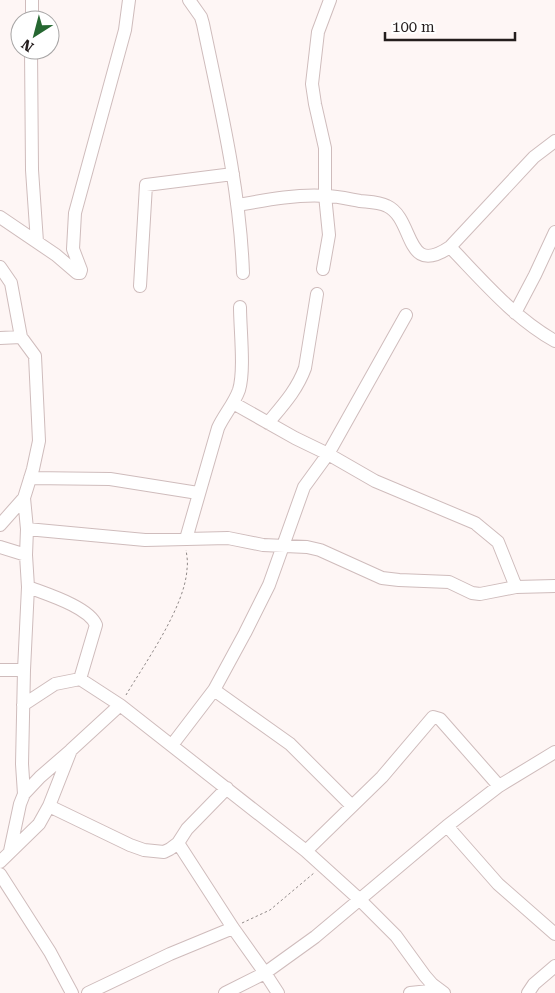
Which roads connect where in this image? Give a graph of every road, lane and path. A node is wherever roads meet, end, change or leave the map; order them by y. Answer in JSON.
{"nodes":[{"id":1,"x":129,"y":0,"type":"edge"},
{"id":2,"x":189,"y":0,"type":"edge"},
{"id":3,"x":330,"y":0,"type":"edge"},
{"id":4,"x":31,"y":60,"type":"edge"},
{"id":5,"x":555,"y":141,"type":"edge"},
{"id":6,"x":233,"y":174,"type":"junction"},
{"id":7,"x":325,"y":196,"type":"junction"},
{"id":8,"x":238,"y":205,"type":"junction"},
{"id":9,"x":0,"y":217,"type":"edge"},
{"id":10,"x":555,"y":232,"type":"edge"},
{"id":11,"x":37,"y":242,"type":"junction"},
{"id":12,"x":450,"y":247,"type":"junction"},
{"id":13,"x":0,"y":267,"type":"edge"},
{"id":14,"x":323,"y":269,"type":"dead end"},
{"id":15,"x":243,"y":273,"type":"dead end"},
{"id":16,"x":140,"y":286,"type":"dead end"},
{"id":17,"x":317,"y":294,"type":"dead end"},
{"id":18,"x":240,"y":307,"type":"dead end"},
{"id":19,"x":515,"y":313,"type":"junction"},
{"id":20,"x":406,"y":315,"type":"dead end"},
{"id":21,"x":21,"y":337,"type":"junction"},
{"id":22,"x":0,"y":338,"type":"edge"},
{"id":23,"x":555,"y":341,"type":"edge"},
{"id":24,"x":233,"y":403,"type":"junction"},
{"id":25,"x":268,"y":423,"type":"junction"},
{"id":26,"x":328,"y":454,"type":"junction"},
{"id":27,"x":30,"y":478,"type":"junction"},
{"id":28,"x":198,"y":492,"type":"junction"},
{"id":29,"x":24,"y":498,"type":"junction"},
{"id":30,"x":0,"y":525,"type":"edge"},
{"id":31,"x":27,"y":529,"type":"junction"},
{"id":32,"x":186,"y":539,"type":"junction"},
{"id":33,"x":283,"y":545,"type":"junction"},
{"id":34,"x":0,"y":547,"type":"edge"},
{"id":35,"x":26,"y":555,"type":"junction"},
{"id":36,"x":28,"y":586,"type":"junction"},
{"id":37,"x":555,"y":586,"type":"edge"},
{"id":38,"x":516,"y":587,"type":"junction"},
{"id":39,"x":0,"y":670,"type":"edge"},
{"id":40,"x":24,"y":670,"type":"junction"},
{"id":41,"x":80,"y":679,"type":"junction"},
{"id":42,"x":214,"y":690,"type":"junction"},
{"id":43,"x":23,"y":705,"type":"junction"},
{"id":44,"x":120,"y":705,"type":"junction"},
{"id":45,"x":172,"y":745,"type":"junction"},
{"id":46,"x":71,"y":750,"type":"junction"},
{"id":47,"x":555,"y":752,"type":"edge"},
{"id":48,"x":499,"y":786,"type":"junction"},
{"id":49,"x":227,"y":788,"type":"junction"},
{"id":50,"x":24,"y":794,"type":"junction"},
{"id":51,"x":49,"y":806,"type":"junction"},
{"id":52,"x":352,"y":806,"type":"junction"},
{"id":53,"x":447,"y":826,"type":"junction"},
{"id":54,"x":178,"y":843,"type":"junction"},
{"id":55,"x":10,"y":851,"type":"junction"},
{"id":56,"x":306,"y":851,"type":"junction"},
{"id":57,"x":0,"y":862,"type":"edge"},
{"id":58,"x":322,"y":865,"type":"junction"},
{"id":59,"x":0,"y":874,"type":"edge"},
{"id":60,"x":359,"y":899,"type":"junction"},
{"id":61,"x":233,"y":928,"type":"junction"},
{"id":62,"x":555,"y":934,"type":"edge"},
{"id":63,"x":555,"y":966,"type":"edge"},
{"id":64,"x":265,"y":973,"type":"junction"},
{"id":65,"x":442,"y":992,"type":"edge"},
{"id":66,"x":72,"y":993,"type":"edge"},
{"id":67,"x":88,"y":993,"type":"edge"},
{"id":68,"x":225,"y":993,"type":"edge"},
{"id":69,"x":278,"y":993,"type":"edge"},
{"id":70,"x":410,"y":993,"type":"edge"},
{"id":71,"x":528,"y":993,"type":"edge"}],
"edges":[{"from":1,"to":11,"type":"street"},
{"from":2,"to":6,"type":"street"},
{"from":3,"to":7,"type":"street"},
{"from":4,"to":11,"type":"street"},
{"from":5,"to":12,"type":"street"},
{"from":6,"to":8,"type":"street"},
{"from":6,"to":16,"type":"street"},
{"from":7,"to":8,"type":"street"},
{"from":7,"to":12,"type":"street"},
{"from":7,"to":14,"type":"street"},
{"from":8,"to":15,"type":"street"},
{"from":9,"to":11,"type":"street"},
{"from":10,"to":19,"type":"street"},
{"from":12,"to":19,"type":"street"},
{"from":13,"to":21,"type":"street"},
{"from":17,"to":25,"type":"street"},
{"from":18,"to":24,"type":"street"},
{"from":19,"to":23,"type":"street"},
{"from":20,"to":26,"type":"street"},
{"from":21,"to":22,"type":"street"},
{"from":21,"to":27,"type":"street"},
{"from":24,"to":25,"type":"street"},
{"from":24,"to":28,"type":"street"},
{"from":25,"to":26,"type":"street"},
{"from":26,"to":33,"type":"street"},
{"from":26,"to":38,"type":"street"},
{"from":27,"to":28,"type":"street"},
{"from":27,"to":29,"type":"street"},
{"from":28,"to":32,"type":"street"},
{"from":29,"to":30,"type":"street"},
{"from":29,"to":31,"type":"street"},
{"from":31,"to":32,"type":"street"},
{"from":31,"to":35,"type":"street"},
{"from":32,"to":33,"type":"street"},
{"from":32,"to":44,"type":"path"},
{"from":33,"to":38,"type":"street"},
{"from":33,"to":42,"type":"street"},
{"from":34,"to":35,"type":"street"},
{"from":35,"to":36,"type":"street"},
{"from":36,"to":40,"type":"street"},
{"from":36,"to":41,"type":"street"},
{"from":37,"to":38,"type":"street"},
{"from":39,"to":40,"type":"street"},
{"from":40,"to":43,"type":"street"},
{"from":41,"to":43,"type":"street"},
{"from":41,"to":44,"type":"street"},
{"from":42,"to":45,"type":"street"},
{"from":42,"to":52,"type":"street"},
{"from":43,"to":50,"type":"street"},
{"from":44,"to":45,"type":"street"},
{"from":44,"to":46,"type":"street"},
{"from":45,"to":49,"type":"street"},
{"from":46,"to":50,"type":"street"},
{"from":46,"to":51,"type":"street"},
{"from":47,"to":48,"type":"street"},
{"from":48,"to":52,"type":"street"},
{"from":48,"to":53,"type":"street"},
{"from":49,"to":54,"type":"street"},
{"from":49,"to":56,"type":"street"},
{"from":50,"to":55,"type":"street"},
{"from":51,"to":54,"type":"street"},
{"from":51,"to":55,"type":"street"},
{"from":52,"to":56,"type":"street"},
{"from":53,"to":60,"type":"street"},
{"from":53,"to":62,"type":"street"},
{"from":54,"to":61,"type":"street"},
{"from":55,"to":57,"type":"street"},
{"from":56,"to":58,"type":"street"},
{"from":58,"to":60,"type":"street"},
{"from":58,"to":61,"type":"path"},
{"from":59,"to":66,"type":"street"},
{"from":60,"to":64,"type":"street"},
{"from":60,"to":65,"type":"street"},
{"from":61,"to":64,"type":"street"},
{"from":61,"to":67,"type":"street"},
{"from":63,"to":71,"type":"street"},
{"from":64,"to":68,"type":"street"},
{"from":64,"to":69,"type":"street"},
{"from":65,"to":70,"type":"street"}]}
